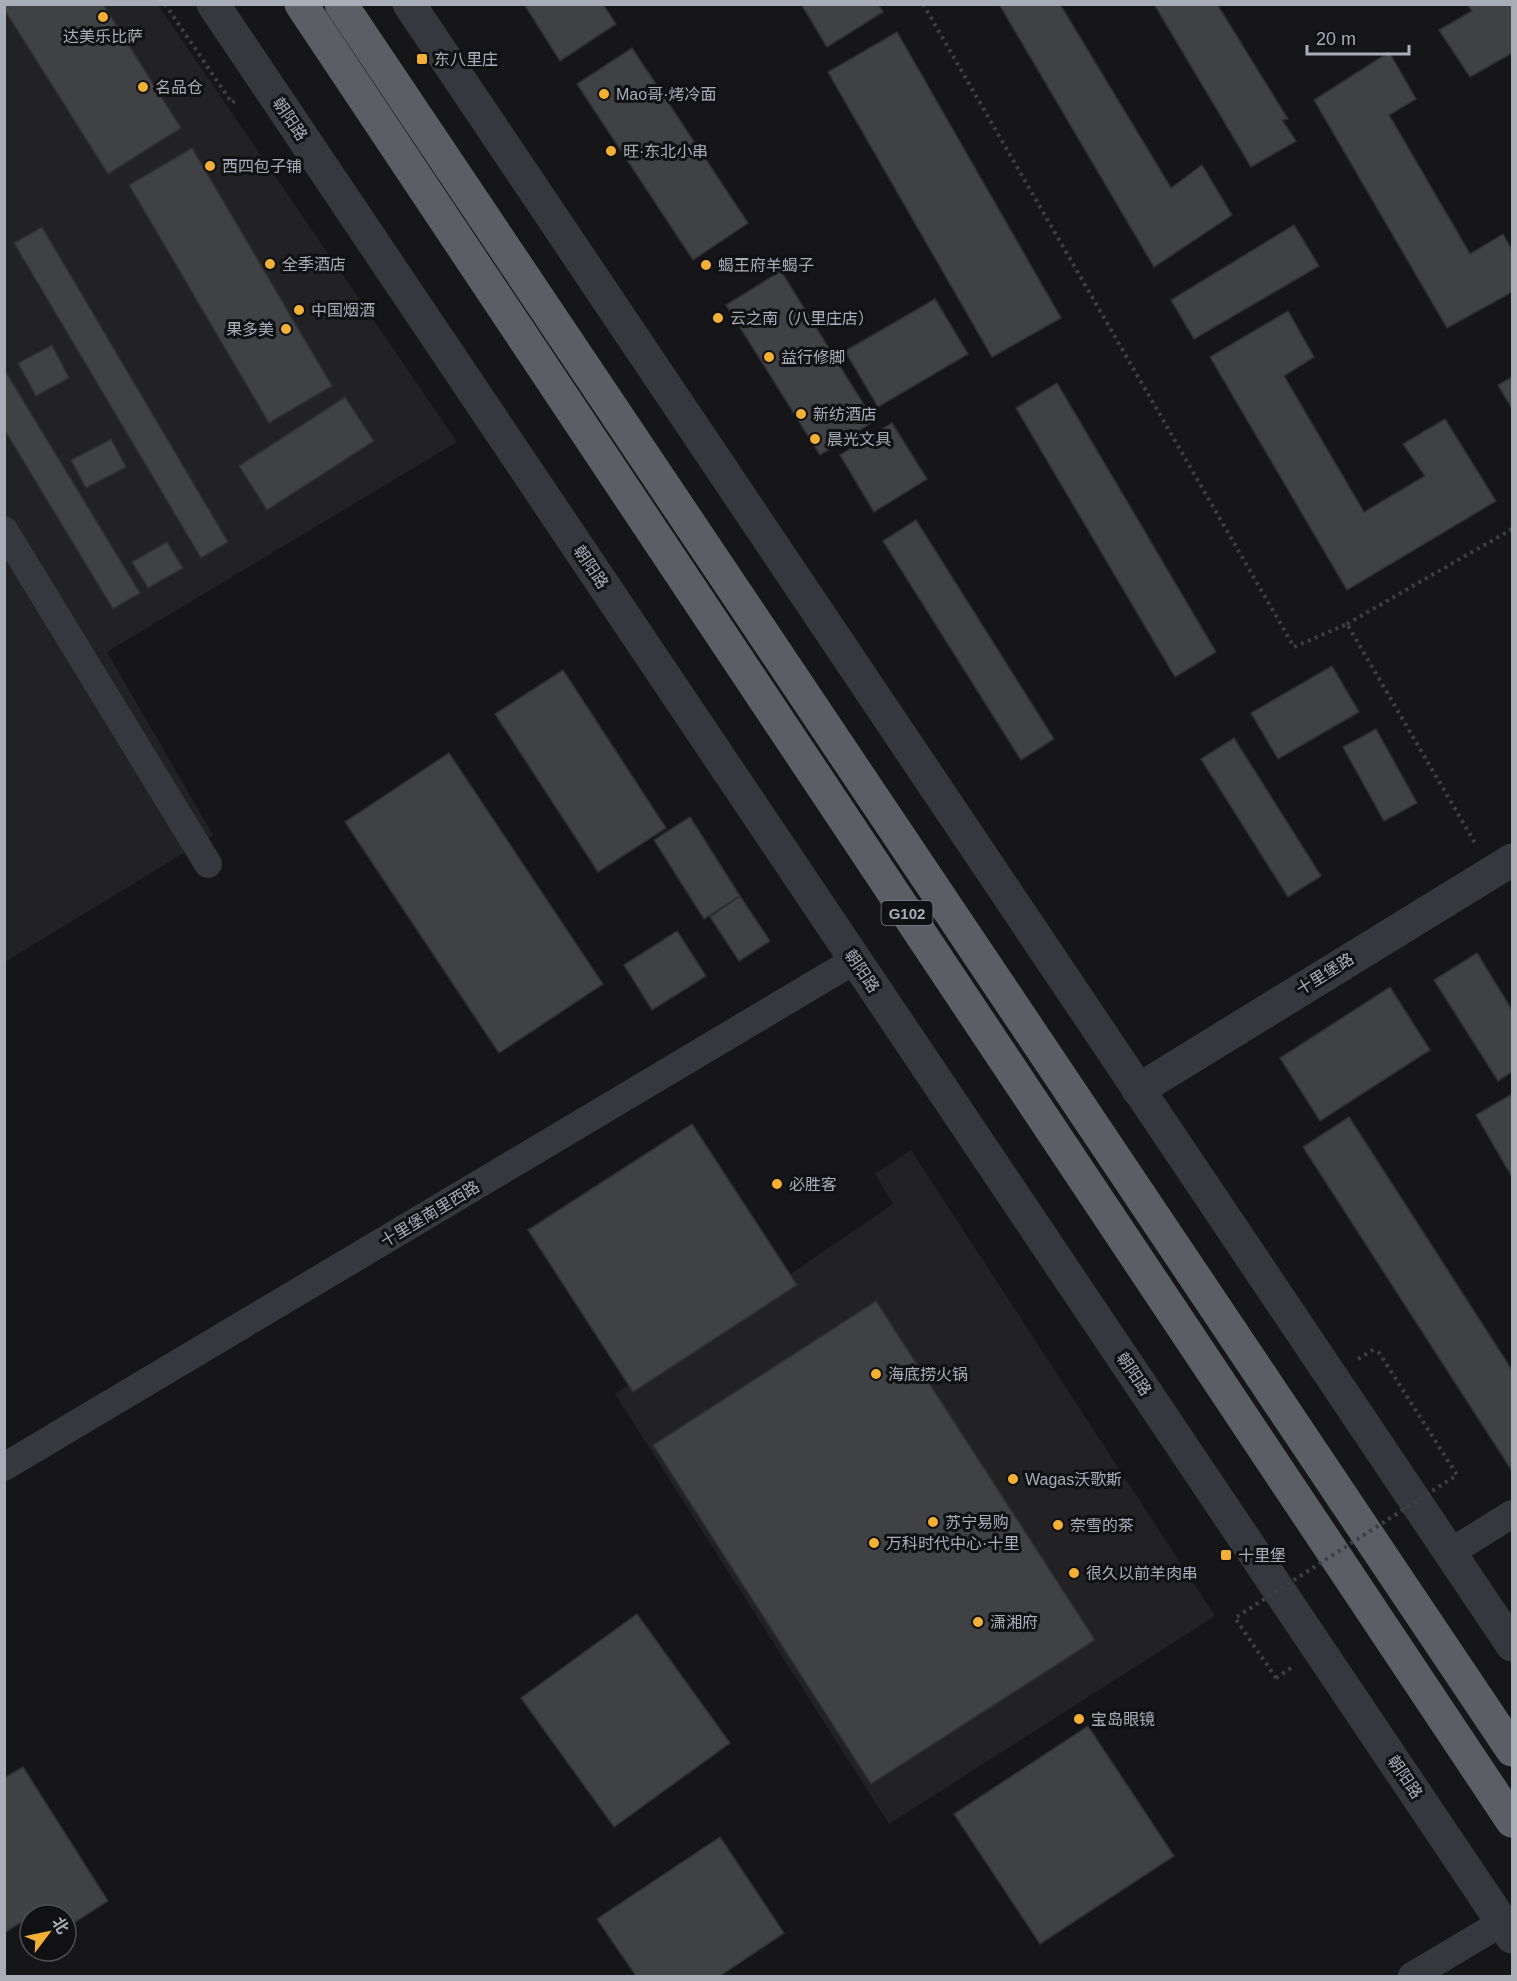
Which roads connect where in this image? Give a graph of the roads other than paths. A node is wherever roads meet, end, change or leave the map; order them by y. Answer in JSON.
{"nodes":[{"id":1,"x":213,"y":4,"type":"edge"},
{"id":2,"x":301,"y":4,"type":"edge"},
{"id":3,"x":341,"y":4,"type":"edge"},
{"id":4,"x":409,"y":4,"type":"edge"},
{"id":5,"x":4,"y":530,"type":"edge"},
{"id":6,"x":208,"y":864,"type":"dead end"},
{"id":7,"x":1502,"y":866,"type":"edge"},
{"id":8,"x":855,"y":960,"type":"junction"},
{"id":9,"x":1138,"y":1090,"type":"junction"},
{"id":10,"x":4,"y":1467,"type":"edge"},
{"id":11,"x":1512,"y":1514,"type":"edge"},
{"id":12,"x":1450,"y":1552,"type":"junction"},
{"id":13,"x":1512,"y":1645,"type":"edge"},
{"id":14,"x":1512,"y":1750,"type":"edge"},
{"id":15,"x":1512,"y":1821,"type":"edge"},
{"id":16,"x":1508,"y":1929,"type":"edge"},
{"id":17,"x":1412,"y":1977,"type":"edge"}],
"edges":[{"from":1,"to":8,"type":"street","name":"朝阳路"},
{"from":2,"to":15,"type":"highway","number":"G102"},
{"from":3,"to":14,"type":"highway","number":"G102"},
{"from":4,"to":9,"type":"street"},
{"from":5,"to":6,"type":"street"},
{"from":7,"to":9,"type":"street","name":"十里堡路"},
{"from":8,"to":10,"type":"street","name":"十里堡南里西路"},
{"from":8,"to":16,"type":"street","name":"朝阳路"},
{"from":9,"to":12,"type":"street"},
{"from":11,"to":12,"type":"street"},
{"from":12,"to":13,"type":"street"},
{"from":16,"to":17,"type":"street"}]}
